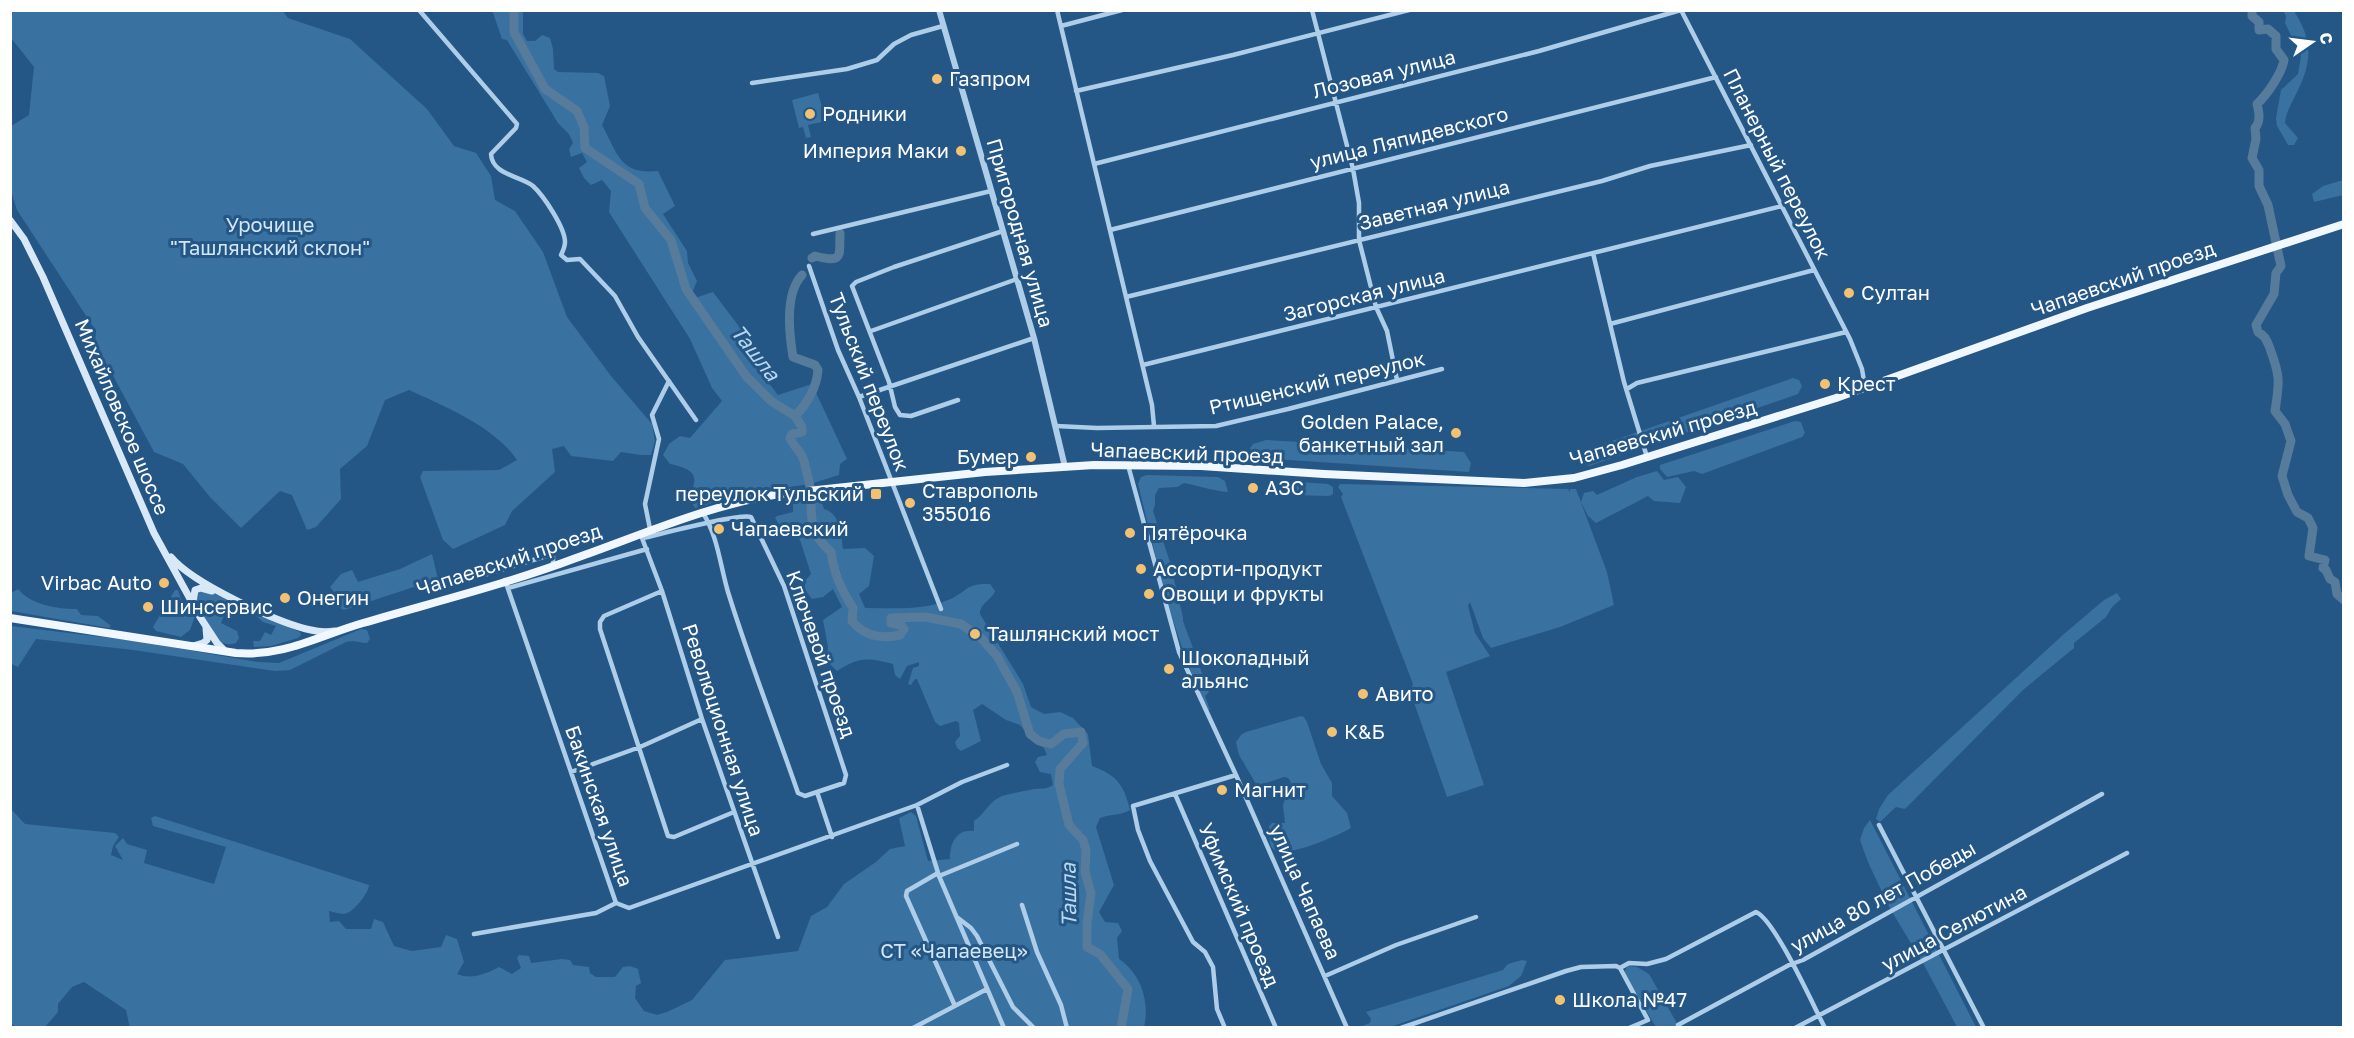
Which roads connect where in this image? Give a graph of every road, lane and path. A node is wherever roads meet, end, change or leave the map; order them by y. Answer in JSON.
{"nodes":[{"id":1,"x":419,"y":10,"type":"edge"},
{"id":2,"x":939,"y":10,"type":"edge"},
{"id":3,"x":1057,"y":10,"type":"edge"},
{"id":4,"x":1122,"y":10,"type":"edge"},
{"id":5,"x":1312,"y":10,"type":"edge"},
{"id":6,"x":1409,"y":10,"type":"edge"},
{"id":7,"x":1681,"y":10,"type":"edge"},
{"id":8,"x":943,"y":26,"type":"junction"},
{"id":9,"x":1061,"y":26,"type":"junction"},
{"id":10,"x":1318,"y":33,"type":"junction"},
{"id":11,"x":1716,"y":77,"type":"junction"},
{"id":12,"x":752,"y":83,"type":"dead end"},
{"id":13,"x":1076,"y":91,"type":"junction"},
{"id":14,"x":1335,"y":102,"type":"junction"},
{"id":15,"x":1750,"y":145,"type":"junction"},
{"id":16,"x":1094,"y":164,"type":"junction"},
{"id":17,"x":1353,"y":169,"type":"junction"},
{"id":18,"x":991,"y":191,"type":"junction"},
{"id":19,"x":1782,"y":206,"type":"junction"},
{"id":20,"x":10,"y":220,"type":"edge"},
{"id":21,"x":2343,"y":224,"type":"edge"},
{"id":22,"x":1110,"y":230,"type":"junction"},
{"id":23,"x":1003,"y":231,"type":"junction"},
{"id":24,"x":813,"y":234,"type":"dead end"},
{"id":25,"x":1359,"y":240,"type":"junction"},
{"id":26,"x":1593,"y":253,"type":"junction"},
{"id":27,"x":809,"y":266,"type":"dead end"},
{"id":28,"x":1814,"y":270,"type":"junction"},
{"id":29,"x":1017,"y":279,"type":"junction"},
{"id":30,"x":1126,"y":297,"type":"junction"},
{"id":31,"x":1376,"y":308,"type":"junction"},
{"id":32,"x":1610,"y":324,"type":"junction"},
{"id":33,"x":871,"y":331,"type":"junction"},
{"id":34,"x":1846,"y":332,"type":"junction"},
{"id":35,"x":1034,"y":338,"type":"junction"},
{"id":36,"x":1143,"y":365,"type":"junction"},
{"id":37,"x":1442,"y":369,"type":"dead end"},
{"id":38,"x":1397,"y":380,"type":"junction"},
{"id":39,"x":669,"y":381,"type":"junction"},
{"id":40,"x":890,"y":386,"type":"junction"},
{"id":41,"x":1864,"y":387,"type":"junction"},
{"id":42,"x":1627,"y":389,"type":"junction"},
{"id":43,"x":859,"y":397,"type":"junction"},
{"id":44,"x":958,"y":400,"type":"dead end"},
{"id":45,"x":696,"y":420,"type":"dead end"},
{"id":46,"x":1056,"y":426,"type":"junction"},
{"id":47,"x":1154,"y":426,"type":"junction"},
{"id":48,"x":1647,"y":457,"type":"junction"},
{"id":49,"x":1128,"y":465,"type":"junction"},
{"id":50,"x":1065,"y":467,"type":"junction"},
{"id":51,"x":891,"y":481,"type":"junction"},
{"id":52,"x":702,"y":512,"type":"junction"},
{"id":53,"x":709,"y":524,"type":"junction"},
{"id":54,"x":650,"y":529,"type":"junction"},
{"id":55,"x":641,"y":536,"type":"junction"},
{"id":56,"x":160,"y":543,"type":"junction"},
{"id":57,"x":647,"y":549,"type":"junction"},
{"id":58,"x":553,"y":566,"type":"junction"},
{"id":59,"x":454,"y":584,"type":"dead end"},
{"id":60,"x":506,"y":584,"type":"junction"},
{"id":61,"x":662,"y":591,"type":"junction"},
{"id":62,"x":229,"y":596,"type":"junction"},
{"id":63,"x":193,"y":603,"type":"junction"},
{"id":64,"x":941,"y":609,"type":"dead end"},
{"id":65,"x":10,"y":618,"type":"edge"},
{"id":66,"x":206,"y":626,"type":"junction"},
{"id":67,"x":336,"y":631,"type":"junction"},
{"id":68,"x":193,"y":646,"type":"junction"},
{"id":69,"x":225,"y":651,"type":"junction"},
{"id":70,"x":702,"y":719,"type":"junction"},
{"id":71,"x":640,"y":747,"type":"junction"},
{"id":72,"x":1007,"y":765,"type":"dead end"},
{"id":73,"x":571,"y":772,"type":"junction"},
{"id":74,"x":1236,"y":775,"type":"junction"},
{"id":75,"x":817,"y":792,"type":"junction"},
{"id":76,"x":1175,"y":794,"type":"junction"},
{"id":77,"x":2102,"y":794,"type":"dead end"},
{"id":78,"x":917,"y":805,"type":"junction"},
{"id":79,"x":734,"y":812,"type":"junction"},
{"id":80,"x":1879,"y":825,"type":"dead end"},
{"id":81,"x":832,"y":837,"type":"junction"},
{"id":82,"x":1017,"y":844,"type":"dead end"},
{"id":83,"x":2127,"y":853,"type":"dead end"},
{"id":84,"x":753,"y":863,"type":"junction"},
{"id":85,"x":938,"y":874,"type":"junction"},
{"id":86,"x":1916,"y":897,"type":"junction"},
{"id":87,"x":616,"y":903,"type":"junction"},
{"id":88,"x":1022,"y":905,"type":"dead end"},
{"id":89,"x":956,"y":916,"type":"junction"},
{"id":90,"x":1476,"y":917,"type":"dead end"},
{"id":91,"x":474,"y":934,"type":"dead end"},
{"id":92,"x":778,"y":938,"type":"dead end"},
{"id":93,"x":1944,"y":950,"type":"junction"},
{"id":94,"x":1793,"y":965,"type":"junction"},
{"id":95,"x":1620,"y":968,"type":"junction"},
{"id":96,"x":1324,"y":975,"type":"junction"},
{"id":97,"x":987,"y":989,"type":"junction"},
{"id":98,"x":955,"y":1006,"type":"junction"},
{"id":99,"x":1819,"y":1016,"type":"junction"},
{"id":100,"x":1677,"y":1024,"type":"dead end"},
{"id":101,"x":913,"y":1028,"type":"edge"},
{"id":102,"x":1004,"y":1028,"type":"edge"},
{"id":103,"x":1034,"y":1028,"type":"edge"},
{"id":104,"x":1067,"y":1028,"type":"edge"},
{"id":105,"x":1225,"y":1028,"type":"edge"},
{"id":106,"x":1276,"y":1028,"type":"edge"},
{"id":107,"x":1347,"y":1028,"type":"edge"},
{"id":108,"x":1401,"y":1028,"type":"edge"},
{"id":109,"x":1629,"y":1028,"type":"edge"},
{"id":110,"x":1795,"y":1028,"type":"edge"},
{"id":111,"x":1825,"y":1028,"type":"edge"},
{"id":112,"x":1984,"y":1028,"type":"edge"}],
"edges":[{"from":1,"to":39,"type":"street"},
{"from":2,"to":8,"type":"street","name":"Пригородная улица"},
{"from":3,"to":9,"type":"street"},
{"from":4,"to":9,"type":"street"},
{"from":5,"to":10,"type":"street"},
{"from":6,"to":10,"type":"street"},
{"from":7,"to":11,"type":"street","name":"Планерный переулок"},
{"from":7,"to":14,"type":"street","name":"Лозовая улица"},
{"from":8,"to":12,"type":"street"},
{"from":8,"to":18,"type":"street","name":"Пригородная улица"},
{"from":9,"to":13,"type":"street"},
{"from":10,"to":13,"type":"street"},
{"from":10,"to":14,"type":"street"},
{"from":11,"to":15,"type":"street","name":"Планерный переулок"},
{"from":11,"to":17,"type":"street","name":"улица Ляпидевского"},
{"from":13,"to":16,"type":"street"},
{"from":14,"to":16,"type":"street","name":"Лозовая улица"},
{"from":14,"to":17,"type":"street"},
{"from":15,"to":19,"type":"street","name":"Планерный переулок"},
{"from":15,"to":25,"type":"street","name":"Заветная улица"},
{"from":16,"to":22,"type":"street"},
{"from":17,"to":22,"type":"street","name":"улица Ляпидевского"},
{"from":17,"to":25,"type":"street"},
{"from":18,"to":23,"type":"street","name":"Пригородная улица"},
{"from":18,"to":24,"type":"street"},
{"from":19,"to":26,"type":"street","name":"Загорская улица"},
{"from":19,"to":28,"type":"street","name":"Планерный переулок"},
{"from":20,"to":56,"type":"main road","name":"Михайловское шоссе"},
{"from":21,"to":41,"type":"main road","name":"Чапаевский проезд"},
{"from":22,"to":30,"type":"street"},
{"from":23,"to":29,"type":"street","name":"Пригородная улица"},
{"from":23,"to":33,"type":"street"},
{"from":25,"to":30,"type":"street","name":"Заветная улица"},
{"from":25,"to":31,"type":"street"},
{"from":26,"to":31,"type":"street","name":"Загорская улица"},
{"from":26,"to":32,"type":"street"},
{"from":27,"to":43,"type":"street","name":"Тульский переулок"},
{"from":28,"to":32,"type":"street"},
{"from":28,"to":34,"type":"street","name":"Планерный переулок"},
{"from":29,"to":33,"type":"street"},
{"from":29,"to":35,"type":"street","name":"Пригородная улица"},
{"from":30,"to":36,"type":"street"},
{"from":31,"to":36,"type":"street","name":"Загорская улица"},
{"from":31,"to":38,"type":"street"},
{"from":32,"to":42,"type":"street"},
{"from":33,"to":40,"type":"street"},
{"from":34,"to":41,"type":"street","name":"Планерный переулок"},
{"from":34,"to":42,"type":"street"},
{"from":35,"to":40,"type":"street"},
{"from":35,"to":46,"type":"street","name":"Пригородная улица"},
{"from":36,"to":47,"type":"street"},
{"from":37,"to":38,"type":"street","name":"Ртищенский переулок"},
{"from":38,"to":47,"type":"street","name":"Ртищенский переулок"},
{"from":39,"to":45,"type":"street"},
{"from":39,"to":54,"type":"street"},
{"from":40,"to":43,"type":"street"},
{"from":40,"to":44,"type":"street"},
{"from":41,"to":48,"type":"main road","name":"Чапаевский проезд"},
{"from":42,"to":48,"type":"street"},
{"from":43,"to":51,"type":"street","name":"Тульский переулок"},
{"from":46,"to":47,"type":"street","name":"Ртищенский переулок"},
{"from":46,"to":50,"type":"street","name":"Пригородная улица"},
{"from":48,"to":49,"type":"main road","name":"Чапаевский проезд"},
{"from":49,"to":50,"type":"main road","name":"Чапаевский проезд"},
{"from":49,"to":74,"type":"street","name":"улица Чапаева"},
{"from":50,"to":51,"type":"main road","name":"Чапаевский проезд"},
{"from":51,"to":52,"type":"main road","name":"Чапаевский проезд"},
{"from":51,"to":64,"type":"street","name":"Тульский переулок"},
{"from":52,"to":53,"type":"street"},
{"from":52,"to":54,"type":"main road","name":"Чапаевский проезд"},
{"from":53,"to":55,"type":"street","name":"Ключевой проезд"},
{"from":53,"to":75,"type":"street"},
{"from":53,"to":75,"type":"street","name":"Ключевой проезд"},
{"from":54,"to":55,"type":"main road","name":"Чапаевский проезд"},
{"from":55,"to":57,"type":"street","name":"Революционная улица"},
{"from":55,"to":58,"type":"main road","name":"Чапаевский проезд"},
{"from":56,"to":62,"type":"main road"},
{"from":56,"to":63,"type":"main road","name":"Михайловское шоссе"},
{"from":57,"to":60,"type":"street"},
{"from":57,"to":61,"type":"street","name":"Революционная улица"},
{"from":58,"to":59,"type":"street"},
{"from":58,"to":60,"type":"main road","name":"Чапаевский проезд"},
{"from":60,"to":67,"type":"main road","name":"Чапаевский проезд"},
{"from":60,"to":73,"type":"street","name":"Бакинская улица"},
{"from":61,"to":70,"type":"street","name":"Революционная улица"},
{"from":61,"to":71,"type":"street"},
{"from":62,"to":63,"type":"main road"},
{"from":62,"to":67,"type":"main road"},
{"from":63,"to":66,"type":"main road","name":"Михайловское шоссе"},
{"from":65,"to":68,"type":"main road","name":"Чапаевский проезд"},
{"from":66,"to":68,"type":"main road"},
{"from":66,"to":69,"type":"main road","name":"Михайловское шоссе"},
{"from":67,"to":69,"type":"main road","name":"Чапаевский проезд"},
{"from":68,"to":69,"type":"main road","name":"Чапаевский проезд"},
{"from":70,"to":71,"type":"street"},
{"from":70,"to":79,"type":"street","name":"Революционная улица"},
{"from":71,"to":73,"type":"street"},
{"from":71,"to":79,"type":"street"},
{"from":72,"to":78,"type":"street"},
{"from":73,"to":87,"type":"street","name":"Бакинская улица"},
{"from":74,"to":76,"type":"street"},
{"from":74,"to":96,"type":"street","name":"улица Чапаева"},
{"from":75,"to":81,"type":"street"},
{"from":76,"to":105,"type":"street"},
{"from":76,"to":106,"type":"street","name":"Уфимский проезд"},
{"from":77,"to":86,"type":"street","name":"улица 80 лет Победы"},
{"from":78,"to":81,"type":"street"},
{"from":78,"to":85,"type":"street"},
{"from":79,"to":84,"type":"street","name":"Революционная улица"},
{"from":80,"to":86,"type":"street"},
{"from":81,"to":84,"type":"street"},
{"from":82,"to":85,"type":"street"},
{"from":83,"to":93,"type":"street","name":"улица Селютина"},
{"from":84,"to":87,"type":"street"},
{"from":84,"to":92,"type":"street","name":"Революционная улица"},
{"from":85,"to":89,"type":"street"},
{"from":85,"to":98,"type":"street"},
{"from":86,"to":93,"type":"street"},
{"from":86,"to":94,"type":"street","name":"улица 80 лет Победы"},
{"from":87,"to":91,"type":"street","name":"Бакинская улица"},
{"from":88,"to":104,"type":"street"},
{"from":89,"to":97,"type":"street"},
{"from":89,"to":103,"type":"street"},
{"from":90,"to":96,"type":"street"},
{"from":93,"to":99,"type":"street","name":"улица Селютина"},
{"from":93,"to":112,"type":"street"},
{"from":94,"to":95,"type":"street"},
{"from":94,"to":99,"type":"street"},
{"from":94,"to":100,"type":"street","name":"улица 80 лет Победы"},
{"from":95,"to":108,"type":"street"},
{"from":95,"to":109,"type":"street"},
{"from":96,"to":107,"type":"street","name":"улица Чапаева"},
{"from":97,"to":98,"type":"street"},
{"from":97,"to":102,"type":"street"},
{"from":98,"to":101,"type":"street"},
{"from":99,"to":110,"type":"street","name":"улица Селютина"},
{"from":99,"to":111,"type":"street"}]}
